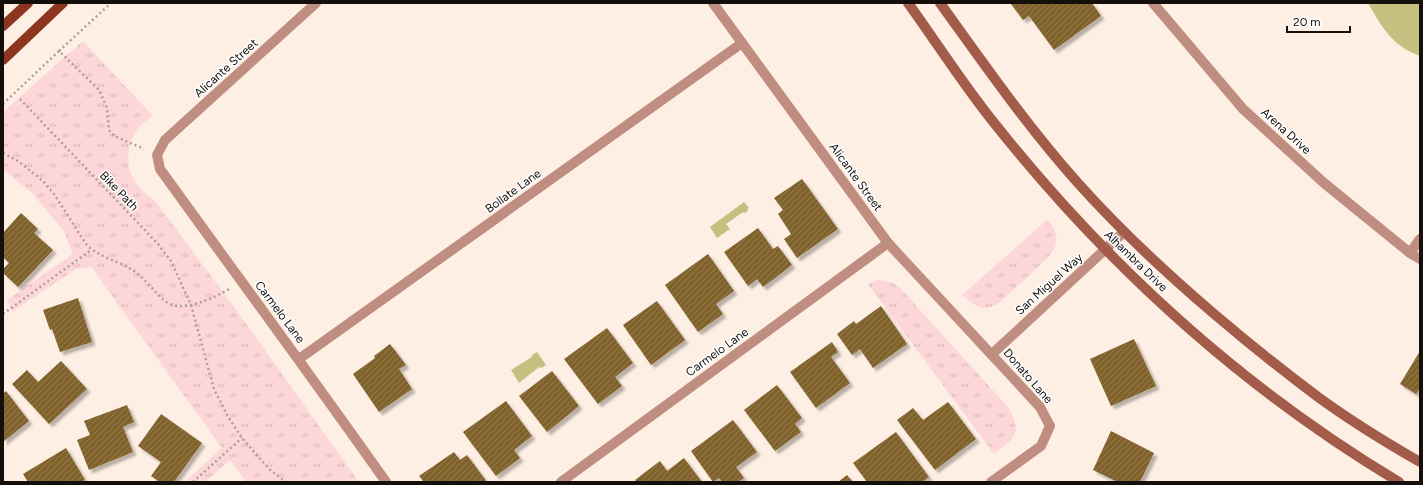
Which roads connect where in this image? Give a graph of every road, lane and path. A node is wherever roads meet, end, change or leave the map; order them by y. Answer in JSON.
{"nodes":[{"id":1,"x":28,"y":3,"type":"edge"},
{"id":2,"x":63,"y":3,"type":"edge"},
{"id":3,"x":112,"y":3,"type":"edge"},
{"id":4,"x":316,"y":3,"type":"edge"},
{"id":5,"x":713,"y":3,"type":"edge"},
{"id":6,"x":908,"y":3,"type":"edge"},
{"id":7,"x":940,"y":3,"type":"edge"},
{"id":8,"x":1153,"y":3,"type":"edge"},
{"id":9,"x":3,"y":26,"type":"edge"},
{"id":10,"x":742,"y":43,"type":"junction"},
{"id":11,"x":59,"y":51,"type":"junction"},
{"id":12,"x":3,"y":60,"type":"edge"},
{"id":13,"x":20,"y":99,"type":"dead end"},
{"id":14,"x":3,"y":104,"type":"edge"},
{"id":15,"x":3,"y":153,"type":"edge"},
{"id":16,"x":157,"y":155,"type":"junction"},
{"id":17,"x":1124,"y":232,"type":"junction"},
{"id":18,"x":1420,"y":240,"type":"edge"},
{"id":19,"x":888,"y":243,"type":"junction"},
{"id":20,"x":92,"y":250,"type":"junction"},
{"id":21,"x":1105,"y":251,"type":"junction"},
{"id":22,"x":1410,"y":253,"type":"junction"},
{"id":23,"x":1420,"y":259,"type":"edge"},
{"id":24,"x":241,"y":282,"type":"junction"},
{"id":25,"x":191,"y":305,"type":"junction"},
{"id":26,"x":3,"y":314,"type":"edge"},
{"id":27,"x":992,"y":354,"type":"junction"},
{"id":28,"x":299,"y":359,"type":"junction"},
{"id":29,"x":242,"y":438,"type":"junction"},
{"id":30,"x":1420,"y":462,"type":"edge"},
{"id":31,"x":193,"y":482,"type":"edge"},
{"id":32,"x":286,"y":482,"type":"edge"},
{"id":33,"x":386,"y":482,"type":"edge"},
{"id":34,"x":561,"y":482,"type":"edge"},
{"id":35,"x":991,"y":482,"type":"edge"},
{"id":36,"x":1400,"y":482,"type":"edge"}],
"edges":[{"from":1,"to":9,"type":"main road"},
{"from":2,"to":12,"type":"main road"},
{"from":3,"to":11,"type":"path"},
{"from":4,"to":16,"type":"street","name":"Alicante Street"},
{"from":5,"to":10,"type":"street","name":"Alicante Street"},
{"from":6,"to":21,"type":"main road","name":"Alhambra Drive"},
{"from":7,"to":17,"type":"main road","name":"Alhambra Drive"},
{"from":8,"to":22,"type":"street","name":"Arena Drive"},
{"from":10,"to":19,"type":"street","name":"Alicante Street"},
{"from":10,"to":28,"type":"street","name":"Bollate Lane"},
{"from":11,"to":14,"type":"path"},
{"from":11,"to":16,"type":"path"},
{"from":13,"to":25,"type":"path","name":"Bike Path"},
{"from":15,"to":20,"type":"path"},
{"from":16,"to":24,"type":"street","name":"Carmelo Lane"},
{"from":17,"to":21,"type":"street","name":"San Miguel Way"},
{"from":17,"to":30,"type":"main road","name":"Alhambra Drive"},
{"from":18,"to":22,"type":"street"},
{"from":19,"to":27,"type":"street","name":"Alicante Street"},
{"from":19,"to":34,"type":"street","name":"Carmelo Lane"},
{"from":20,"to":25,"type":"path"},
{"from":20,"to":26,"type":"path"},
{"from":21,"to":27,"type":"street","name":"San Miguel Way"},
{"from":21,"to":36,"type":"main road","name":"Alhambra Drive"},
{"from":22,"to":23,"type":"street","name":"Arena Drive"},
{"from":24,"to":25,"type":"path"},
{"from":24,"to":28,"type":"street","name":"Carmelo Lane"},
{"from":25,"to":29,"type":"path","name":"Bike Path"},
{"from":27,"to":35,"type":"street","name":"Donato Lane"},
{"from":28,"to":33,"type":"street","name":"Carmelo Lane"},
{"from":29,"to":31,"type":"path"},
{"from":29,"to":32,"type":"path","name":"Bike Path"}]}
